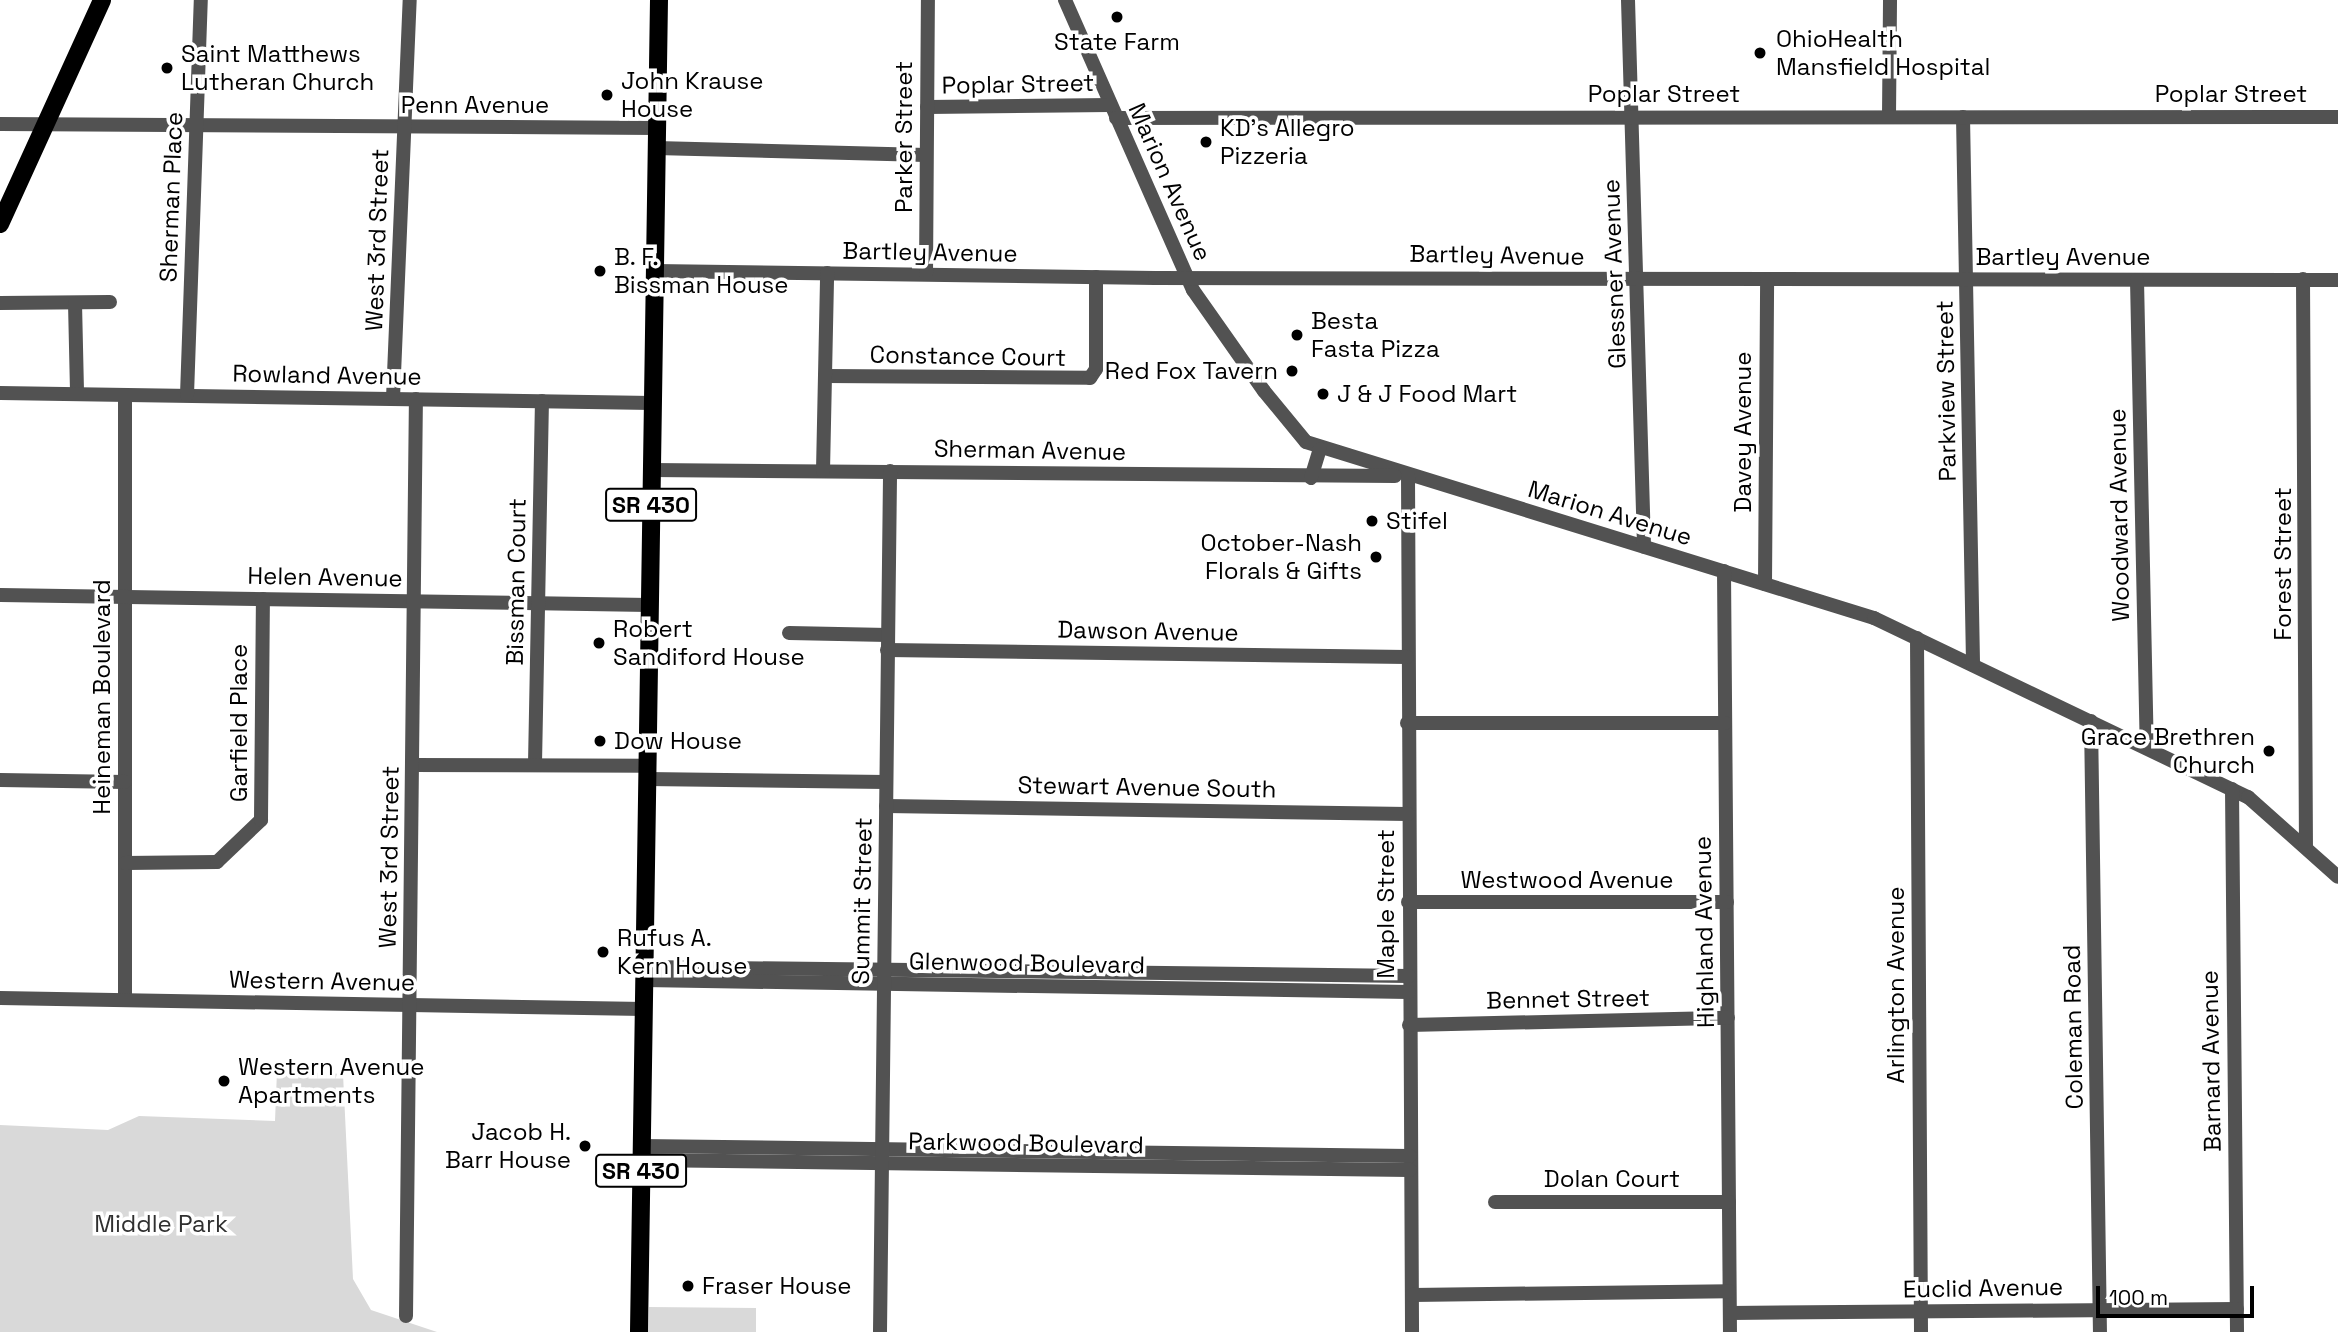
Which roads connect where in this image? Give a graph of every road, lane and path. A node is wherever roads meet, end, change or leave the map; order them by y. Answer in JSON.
{"nodes":[{"id":1,"x":102,"y":0,"type":"edge"},
{"id":2,"x":201,"y":0,"type":"edge"},
{"id":3,"x":410,"y":0,"type":"edge"},
{"id":4,"x":659,"y":0,"type":"edge"},
{"id":5,"x":928,"y":0,"type":"edge"},
{"id":6,"x":1065,"y":0,"type":"edge"},
{"id":7,"x":1628,"y":0,"type":"edge"},
{"id":8,"x":1890,"y":0,"type":"edge"},
{"id":9,"x":927,"y":107,"type":"junction"},
{"id":10,"x":1113,"y":112,"type":"junction"},
{"id":11,"x":1889,"y":116,"type":"junction"},
{"id":12,"x":1632,"y":117,"type":"junction"},
{"id":13,"x":1963,"y":117,"type":"junction"},
{"id":14,"x":2338,"y":117,"type":"edge"},
{"id":15,"x":0,"y":124,"type":"edge"},
{"id":16,"x":46,"y":124,"type":"junction"},
{"id":17,"x":196,"y":125,"type":"junction"},
{"id":18,"x":404,"y":127,"type":"junction"},
{"id":19,"x":657,"y":128,"type":"junction"},
{"id":20,"x":656,"y":148,"type":"junction"},
{"id":21,"x":926,"y":155,"type":"junction"},
{"id":22,"x":0,"y":224,"type":"edge"},
{"id":23,"x":655,"y":271,"type":"junction"},
{"id":24,"x":827,"y":273,"type":"junction"},
{"id":25,"x":926,"y":274,"type":"junction"},
{"id":26,"x":1186,"y":275,"type":"junction"},
{"id":27,"x":1097,"y":277,"type":"junction"},
{"id":28,"x":1637,"y":279,"type":"junction"},
{"id":29,"x":2304,"y":279,"type":"junction"},
{"id":30,"x":1767,"y":280,"type":"junction"},
{"id":31,"x":1967,"y":280,"type":"junction"},
{"id":32,"x":2137,"y":280,"type":"junction"},
{"id":33,"x":2338,"y":280,"type":"edge"},
{"id":34,"x":110,"y":302,"type":"dead end"},
{"id":35,"x":0,"y":303,"type":"edge"},
{"id":36,"x":75,"y":303,"type":"junction"},
{"id":37,"x":825,"y":376,"type":"junction"},
{"id":38,"x":0,"y":393,"type":"edge"},
{"id":39,"x":77,"y":394,"type":"junction"},
{"id":40,"x":125,"y":395,"type":"junction"},
{"id":41,"x":187,"y":395,"type":"junction"},
{"id":42,"x":393,"y":398,"type":"junction"},
{"id":43,"x":416,"y":399,"type":"junction"},
{"id":44,"x":542,"y":401,"type":"junction"},
{"id":45,"x":652,"y":403,"type":"junction"},
{"id":46,"x":1320,"y":449,"type":"junction"},
{"id":47,"x":651,"y":470,"type":"junction"},
{"id":48,"x":823,"y":471,"type":"junction"},
{"id":49,"x":890,"y":471,"type":"junction"},
{"id":50,"x":1408,"y":475,"type":"junction"},
{"id":51,"x":1311,"y":478,"type":"junction"},
{"id":52,"x":1644,"y":547,"type":"junction"},
{"id":53,"x":1724,"y":571,"type":"junction"},
{"id":54,"x":1765,"y":584,"type":"junction"},
{"id":55,"x":0,"y":595,"type":"edge"},
{"id":56,"x":125,"y":597,"type":"junction"},
{"id":57,"x":263,"y":599,"type":"junction"},
{"id":58,"x":414,"y":601,"type":"junction"},
{"id":59,"x":538,"y":603,"type":"junction"},
{"id":60,"x":649,"y":604,"type":"junction"},
{"id":61,"x":789,"y":633,"type":"dead end"},
{"id":62,"x":1917,"y":638,"type":"junction"},
{"id":63,"x":888,"y":642,"type":"junction"},
{"id":64,"x":1407,"y":657,"type":"junction"},
{"id":65,"x":1973,"y":665,"type":"junction"},
{"id":66,"x":2091,"y":721,"type":"junction"},
{"id":67,"x":1407,"y":723,"type":"junction"},
{"id":68,"x":1725,"y":723,"type":"junction"},
{"id":69,"x":2147,"y":748,"type":"junction"},
{"id":70,"x":536,"y":764,"type":"junction"},
{"id":71,"x":412,"y":765,"type":"junction"},
{"id":72,"x":647,"y":772,"type":"junction"},
{"id":73,"x":0,"y":780,"type":"edge"},
{"id":74,"x":125,"y":782,"type":"junction"},
{"id":75,"x":886,"y":782,"type":"junction"},
{"id":76,"x":2232,"y":789,"type":"junction"},
{"id":77,"x":886,"y":806,"type":"junction"},
{"id":78,"x":1408,"y":814,"type":"junction"},
{"id":79,"x":2306,"y":847,"type":"junction"},
{"id":80,"x":125,"y":863,"type":"junction"},
{"id":81,"x":2338,"y":877,"type":"edge"},
{"id":82,"x":1408,"y":902,"type":"junction"},
{"id":83,"x":1727,"y":902,"type":"junction"},
{"id":84,"x":884,"y":968,"type":"junction"},
{"id":85,"x":644,"y":974,"type":"junction"},
{"id":86,"x":1409,"y":976,"type":"junction"},
{"id":87,"x":884,"y":984,"type":"junction"},
{"id":88,"x":1409,"y":992,"type":"junction"},
{"id":89,"x":0,"y":998,"type":"edge"},
{"id":90,"x":125,"y":1000,"type":"junction"},
{"id":91,"x":410,"y":1005,"type":"junction"},
{"id":92,"x":644,"y":1009,"type":"junction"},
{"id":93,"x":1728,"y":1018,"type":"junction"},
{"id":94,"x":1409,"y":1026,"type":"junction"},
{"id":95,"x":641,"y":1153,"type":"junction"},
{"id":96,"x":882,"y":1157,"type":"junction"},
{"id":97,"x":1410,"y":1163,"type":"junction"},
{"id":98,"x":1495,"y":1202,"type":"dead end"},
{"id":99,"x":1729,"y":1202,"type":"junction"},
{"id":100,"x":1729,"y":1292,"type":"junction"},
{"id":101,"x":1412,"y":1295,"type":"junction"},
{"id":102,"x":2100,"y":1308,"type":"junction"},
{"id":103,"x":2237,"y":1309,"type":"junction"},
{"id":104,"x":1921,"y":1311,"type":"junction"},
{"id":105,"x":1730,"y":1313,"type":"junction"},
{"id":106,"x":406,"y":1316,"type":"dead end"},
{"id":107,"x":639,"y":1332,"type":"edge"},
{"id":108,"x":880,"y":1332,"type":"edge"},
{"id":109,"x":1412,"y":1332,"type":"edge"},
{"id":110,"x":1730,"y":1332,"type":"edge"},
{"id":111,"x":1921,"y":1332,"type":"edge"},
{"id":112,"x":2101,"y":1332,"type":"edge"},
{"id":113,"x":2237,"y":1332,"type":"edge"}],
"edges":[{"from":1,"to":16,"type":"main road"},
{"from":2,"to":17,"type":"street","name":"Sherman Place"},
{"from":3,"to":18,"type":"street","name":"West 3rd Street"},
{"from":4,"to":19,"type":"main road","number":"SR 430"},
{"from":5,"to":9,"type":"street","name":"Parker Street"},
{"from":6,"to":10,"type":"street","name":"Marion Avenue"},
{"from":7,"to":12,"type":"street","name":"Glessner Avenue"},
{"from":8,"to":11,"type":"street"},
{"from":9,"to":10,"type":"street","name":"Poplar Street"},
{"from":9,"to":21,"type":"street","name":"Parker Street"},
{"from":10,"to":12,"type":"street","name":"Poplar Street"},
{"from":10,"to":26,"type":"street","name":"Marion Avenue"},
{"from":11,"to":12,"type":"street","name":"Poplar Street"},
{"from":11,"to":13,"type":"street","name":"Poplar Street"},
{"from":12,"to":28,"type":"street","name":"Glessner Avenue"},
{"from":13,"to":14,"type":"street","name":"Poplar Street"},
{"from":13,"to":31,"type":"street","name":"Parkview Street"},
{"from":15,"to":16,"type":"street","name":"Penn Avenue"},
{"from":16,"to":17,"type":"street","name":"Penn Avenue"},
{"from":16,"to":22,"type":"main road"},
{"from":17,"to":18,"type":"street","name":"Penn Avenue"},
{"from":17,"to":41,"type":"street","name":"Sherman Place"},
{"from":18,"to":19,"type":"street","name":"Penn Avenue"},
{"from":18,"to":42,"type":"street","name":"West 3rd Street"},
{"from":19,"to":20,"type":"main road","number":"SR 430"},
{"from":20,"to":21,"type":"street"},
{"from":20,"to":23,"type":"main road","number":"SR 430"},
{"from":21,"to":25,"type":"street","name":"Parker Street"},
{"from":23,"to":24,"type":"street","name":"Bartley Avenue"},
{"from":23,"to":45,"type":"main road","number":"SR 430"},
{"from":24,"to":25,"type":"street","name":"Bartley Avenue"},
{"from":24,"to":37,"type":"street"},
{"from":25,"to":27,"type":"street","name":"Bartley Avenue"},
{"from":26,"to":27,"type":"street","name":"Bartley Avenue"},
{"from":26,"to":28,"type":"street","name":"Bartley Avenue"},
{"from":26,"to":46,"type":"street","name":"Marion Avenue"},
{"from":27,"to":37,"type":"street","name":"Constance Court"},
{"from":28,"to":30,"type":"street","name":"Bartley Avenue"},
{"from":28,"to":52,"type":"street","name":"Glessner Avenue"},
{"from":29,"to":32,"type":"street","name":"Bartley Avenue"},
{"from":29,"to":33,"type":"street","name":"Bartley Avenue"},
{"from":29,"to":79,"type":"street","name":"Forest Street"},
{"from":30,"to":31,"type":"street","name":"Bartley Avenue"},
{"from":30,"to":54,"type":"street","name":"Davey Avenue"},
{"from":31,"to":32,"type":"street","name":"Bartley Avenue"},
{"from":31,"to":65,"type":"street","name":"Parkview Street"},
{"from":32,"to":69,"type":"street","name":"Woodward Avenue"},
{"from":34,"to":36,"type":"street"},
{"from":35,"to":36,"type":"street"},
{"from":36,"to":39,"type":"street"},
{"from":37,"to":48,"type":"street"},
{"from":38,"to":39,"type":"street","name":"Rowland Avenue"},
{"from":39,"to":40,"type":"street","name":"Rowland Avenue"},
{"from":40,"to":41,"type":"street","name":"Rowland Avenue"},
{"from":40,"to":56,"type":"street","name":"Heineman Boulevard"},
{"from":41,"to":42,"type":"street","name":"Rowland Avenue"},
{"from":42,"to":43,"type":"street","name":"Rowland Avenue"},
{"from":43,"to":44,"type":"street","name":"Rowland Avenue"},
{"from":43,"to":58,"type":"street","name":"West 3rd Street"},
{"from":44,"to":45,"type":"street","name":"Rowland Avenue"},
{"from":44,"to":59,"type":"street","name":"Bissman Court"},
{"from":45,"to":47,"type":"main road","number":"SR 430"},
{"from":46,"to":50,"type":"street","name":"Marion Avenue"},
{"from":46,"to":51,"type":"street"},
{"from":47,"to":48,"type":"street","name":"Sherman Avenue"},
{"from":47,"to":60,"type":"main road","number":"SR 430"},
{"from":48,"to":49,"type":"street","name":"Sherman Avenue"},
{"from":49,"to":51,"type":"street","name":"Sherman Avenue"},
{"from":49,"to":63,"type":"street","name":"Summit Street"},
{"from":50,"to":51,"type":"street","name":"Sherman Avenue"},
{"from":50,"to":52,"type":"street","name":"Marion Avenue"},
{"from":50,"to":64,"type":"street","name":"Maple Street"},
{"from":52,"to":53,"type":"street","name":"Marion Avenue"},
{"from":53,"to":54,"type":"street","name":"Marion Avenue"},
{"from":53,"to":68,"type":"street","name":"Highland Avenue"},
{"from":54,"to":62,"type":"street","name":"Marion Avenue"},
{"from":55,"to":56,"type":"street","name":"Helen Avenue"},
{"from":56,"to":57,"type":"street","name":"Helen Avenue"},
{"from":56,"to":74,"type":"street","name":"Heineman Boulevard"},
{"from":57,"to":58,"type":"street","name":"Helen Avenue"},
{"from":57,"to":80,"type":"street","name":"Garfield Place"},
{"from":58,"to":59,"type":"street","name":"Helen Avenue"},
{"from":58,"to":71,"type":"street","name":"West 3rd Street"},
{"from":59,"to":60,"type":"street","name":"Helen Avenue"},
{"from":59,"to":70,"type":"street","name":"Bissman Court"},
{"from":60,"to":72,"type":"main road","number":"SR 430"},
{"from":61,"to":63,"type":"street","name":"Dawson Avenue"},
{"from":62,"to":65,"type":"street","name":"Marion Avenue"},
{"from":62,"to":104,"type":"street","name":"Arlington Avenue"},
{"from":63,"to":64,"type":"street","name":"Dawson Avenue"},
{"from":63,"to":75,"type":"street","name":"Summit Street"},
{"from":64,"to":67,"type":"street","name":"Maple Street"},
{"from":65,"to":66,"type":"street","name":"Marion Avenue"},
{"from":66,"to":69,"type":"street","name":"Marion Avenue"},
{"from":66,"to":102,"type":"street","name":"Coleman Road"},
{"from":67,"to":68,"type":"street"},
{"from":67,"to":78,"type":"street","name":"Maple Street"},
{"from":68,"to":83,"type":"street","name":"Highland Avenue"},
{"from":69,"to":76,"type":"street","name":"Marion Avenue"},
{"from":70,"to":71,"type":"street"},
{"from":70,"to":72,"type":"street"},
{"from":71,"to":91,"type":"street","name":"West 3rd Street"},
{"from":72,"to":75,"type":"street"},
{"from":72,"to":85,"type":"main road","number":"SR 430"},
{"from":73,"to":74,"type":"street"},
{"from":74,"to":80,"type":"street","name":"Heineman Boulevard"},
{"from":75,"to":77,"type":"street","name":"Summit Street"},
{"from":76,"to":79,"type":"street","name":"Marion Avenue"},
{"from":76,"to":103,"type":"street","name":"Barnard Avenue"},
{"from":77,"to":78,"type":"street","name":"Stewart Avenue South"},
{"from":77,"to":84,"type":"street","name":"Summit Street"},
{"from":78,"to":82,"type":"street","name":"Maple Street"},
{"from":79,"to":81,"type":"street","name":"Marion Avenue"},
{"from":80,"to":90,"type":"street","name":"Heineman Boulevard"},
{"from":82,"to":83,"type":"street","name":"Westwood Avenue"},
{"from":82,"to":86,"type":"street","name":"Maple Street"},
{"from":83,"to":93,"type":"street","name":"Highland Avenue"},
{"from":84,"to":85,"type":"street","name":"Glenwood Boulevard"},
{"from":84,"to":86,"type":"street","name":"Glenwood Boulevard"},
{"from":84,"to":87,"type":"street","name":"Summit Street"},
{"from":85,"to":87,"type":"street","name":"Glenwood Boulevard"},
{"from":85,"to":92,"type":"main road","number":"SR 430"},
{"from":86,"to":88,"type":"street","name":"Maple Street"},
{"from":87,"to":88,"type":"street","name":"Glenwood Boulevard"},
{"from":87,"to":96,"type":"street","name":"Summit Street"},
{"from":88,"to":94,"type":"street","name":"Maple Street"},
{"from":89,"to":90,"type":"street","name":"Western Avenue"},
{"from":90,"to":91,"type":"street","name":"Western Avenue"},
{"from":91,"to":92,"type":"street","name":"Western Avenue"},
{"from":91,"to":106,"type":"street","name":"West 3rd Street"},
{"from":92,"to":95,"type":"main road","number":"SR 430"},
{"from":93,"to":94,"type":"street","name":"Bennet Street"},
{"from":93,"to":99,"type":"street","name":"Highland Avenue"},
{"from":94,"to":97,"type":"street","name":"Maple Street"},
{"from":95,"to":96,"type":"street","name":"Parkwood Boulevard"},
{"from":95,"to":107,"type":"main road","number":"SR 430"},
{"from":96,"to":97,"type":"street","name":"Parkwood Boulevard"},
{"from":96,"to":108,"type":"street","name":"Summit Street"},
{"from":97,"to":101,"type":"street","name":"Maple Street"},
{"from":98,"to":99,"type":"street","name":"Dolan Court"},
{"from":99,"to":100,"type":"street","name":"Highland Avenue"},
{"from":100,"to":101,"type":"street"},
{"from":100,"to":105,"type":"street","name":"Highland Avenue"},
{"from":101,"to":109,"type":"street","name":"Maple Street"},
{"from":102,"to":103,"type":"street","name":"Euclid Avenue"},
{"from":102,"to":104,"type":"street","name":"Euclid Avenue"},
{"from":102,"to":112,"type":"street","name":"Coleman Road"},
{"from":103,"to":113,"type":"street","name":"Barnard Avenue"},
{"from":104,"to":105,"type":"street","name":"Euclid Avenue"},
{"from":104,"to":111,"type":"street","name":"Arlington Avenue"},
{"from":105,"to":110,"type":"street"}]}
